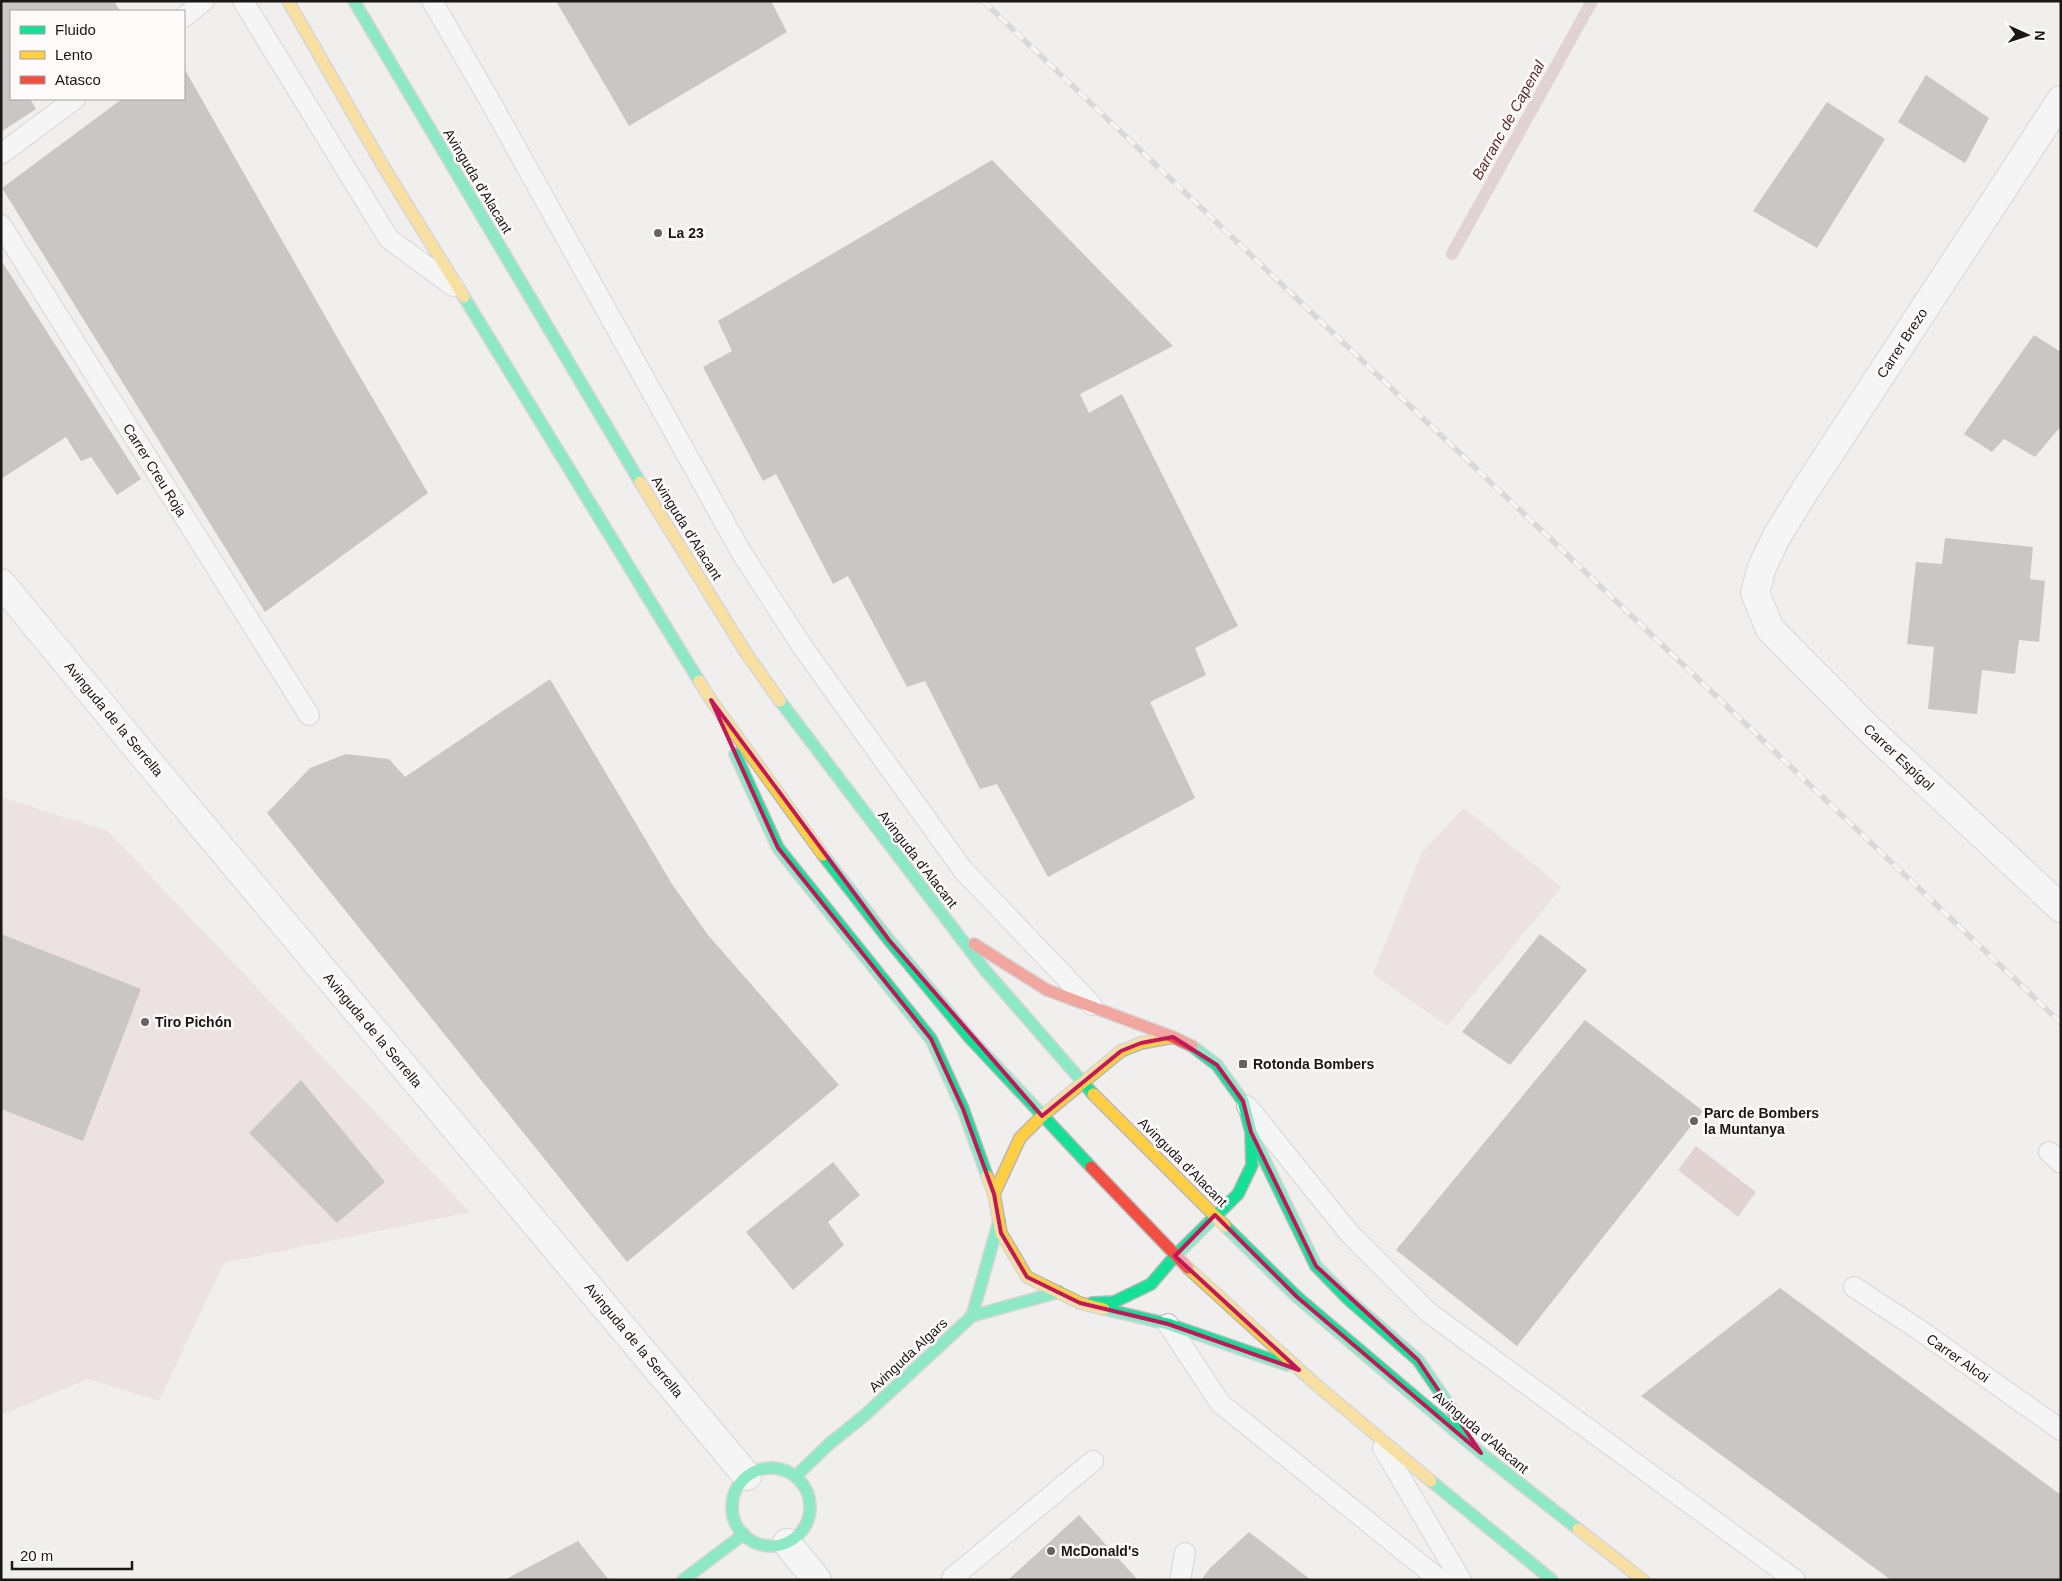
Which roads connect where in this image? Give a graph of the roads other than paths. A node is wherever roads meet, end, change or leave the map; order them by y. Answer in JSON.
{"nodes":[{"id":1,"x":204,"y":1,"type":"edge"},
{"id":2,"x":243,"y":1,"type":"edge"},
{"id":3,"x":288,"y":1,"type":"edge"},
{"id":4,"x":354,"y":1,"type":"edge"},
{"id":5,"x":432,"y":1,"type":"edge"},
{"id":6,"x":185,"y":16,"type":"edge"},
{"id":7,"x":74,"y":100,"type":"edge"},
{"id":8,"x":2061,"y":100,"type":"edge"},
{"id":9,"x":1,"y":154,"type":"edge"},
{"id":10,"x":1,"y":225,"type":"edge"},
{"id":11,"x":460,"y":291,"type":"junction"},
{"id":12,"x":1,"y":583,"type":"edge"},
{"id":13,"x":1755,"y":593,"type":"joint"},
{"id":14,"x":711,"y":700,"type":"junction"},
{"id":15,"x":309,"y":715,"type":"dead end"},
{"id":16,"x":2061,"y":908,"type":"edge"},
{"id":17,"x":956,"y":933,"type":"junction"},
{"id":18,"x":1093,"y":1006,"type":"junction"},
{"id":19,"x":1173,"y":1037,"type":"junction"},
{"id":20,"x":1082,"y":1082,"type":"junction"},
{"id":21,"x":1243,"y":1101,"type":"junction"},
{"id":22,"x":1042,"y":1116,"type":"junction"},
{"id":23,"x":1251,"y":1132,"type":"junction"},
{"id":24,"x":994,"y":1194,"type":"junction"},
{"id":25,"x":1215,"y":1216,"type":"junction"},
{"id":26,"x":999,"y":1221,"type":"junction"},
{"id":27,"x":1175,"y":1256,"type":"junction"},
{"id":28,"x":1854,"y":1287,"type":"dead end"},
{"id":29,"x":1059,"y":1292,"type":"junction"},
{"id":30,"x":1080,"y":1303,"type":"junction"},
{"id":31,"x":972,"y":1316,"type":"junction"},
{"id":32,"x":1168,"y":1324,"type":"junction"},
{"id":33,"x":1299,"y":1370,"type":"junction"},
{"id":34,"x":2061,"y":1430,"type":"edge"},
{"id":35,"x":1376,"y":1437,"type":"junction"},
{"id":36,"x":1481,"y":1453,"type":"junction"},
{"id":37,"x":1094,"y":1460,"type":"dead end"},
{"id":38,"x":747,"y":1476,"type":"junction"},
{"id":39,"x":796,"y":1476,"type":"junction"},
{"id":40,"x":744,"y":1534,"type":"junction"},
{"id":41,"x":787,"y":1543,"type":"junction"},
{"id":42,"x":1185,"y":1553,"type":"dead end"},
{"id":43,"x":683,"y":1580,"type":"edge"},
{"id":44,"x":817,"y":1580,"type":"edge"},
{"id":45,"x":954,"y":1580,"type":"edge"},
{"id":46,"x":1180,"y":1580,"type":"edge"},
{"id":47,"x":1440,"y":1580,"type":"edge"},
{"id":48,"x":1461,"y":1580,"type":"edge"},
{"id":49,"x":1552,"y":1580,"type":"edge"},
{"id":50,"x":1642,"y":1580,"type":"edge"},
{"id":51,"x":1795,"y":1580,"type":"edge"}],
"edges":[{"from":1,"to":6,"type":"lane"},
{"from":2,"to":11,"type":"lane"},
{"from":3,"to":11,"type":"main road"},
{"from":4,"to":17,"type":"main road","name":"Avinguda d'Alacant"},
{"from":5,"to":18,"type":"lane"},
{"from":7,"to":9,"type":"lane"},
{"from":8,"to":13,"type":"street","name":"Carrer Brezo"},
{"from":10,"to":15,"type":"lane","name":"Carrer Creu Roja"},
{"from":11,"to":14,"type":"main road"},
{"from":12,"to":38,"type":"street","name":"Avinguda de la Serrella"},
{"from":13,"to":16,"type":"street","name":"Carrer Espígol"},
{"from":14,"to":22,"type":"main road"},
{"from":14,"to":24,"type":"main road"},
{"from":17,"to":18,"type":"main road"},
{"from":17,"to":20,"type":"main road","name":"Avinguda d'Alacant"},
{"from":18,"to":19,"type":"main road"},
{"from":19,"to":20,"type":"main road"},
{"from":19,"to":21,"type":"main road"},
{"from":20,"to":22,"type":"main road"},
{"from":20,"to":25,"type":"main road","name":"Avinguda d'Alacant"},
{"from":21,"to":23,"type":"main road"},
{"from":21,"to":51,"type":"lane"},
{"from":22,"to":24,"type":"main road"},
{"from":22,"to":27,"type":"main road"},
{"from":23,"to":25,"type":"main road"},
{"from":23,"to":36,"type":"main road"},
{"from":24,"to":26,"type":"main road"},
{"from":25,"to":27,"type":"main road"},
{"from":25,"to":36,"type":"main road","name":"Avinguda d'Alacant"},
{"from":26,"to":29,"type":"main road"},
{"from":26,"to":31,"type":"main road"},
{"from":27,"to":30,"type":"main road"},
{"from":27,"to":33,"type":"main road"},
{"from":28,"to":34,"type":"lane","name":"Carrer Alcoi"},
{"from":29,"to":30,"type":"main road"},
{"from":29,"to":31,"type":"main road","name":"Avinguda Algars"},
{"from":30,"to":32,"type":"main road"},
{"from":31,"to":39,"type":"main road","name":"Avinguda Algars"},
{"from":32,"to":33,"type":"main road"},
{"from":32,"to":47,"type":"lane"},
{"from":33,"to":35,"type":"main road"},
{"from":35,"to":48,"type":"lane"},
{"from":35,"to":49,"type":"main road"},
{"from":36,"to":50,"type":"main road","name":"Avinguda d'Alacant"},
{"from":37,"to":45,"type":"lane"},
{"from":38,"to":39,"type":"main road"},
{"from":38,"to":40,"type":"main road"},
{"from":39,"to":41,"type":"main road"},
{"from":40,"to":41,"type":"main road"},
{"from":40,"to":43,"type":"main road"},
{"from":41,"to":44,"type":"street"},
{"from":42,"to":46,"type":"lane"}]}
